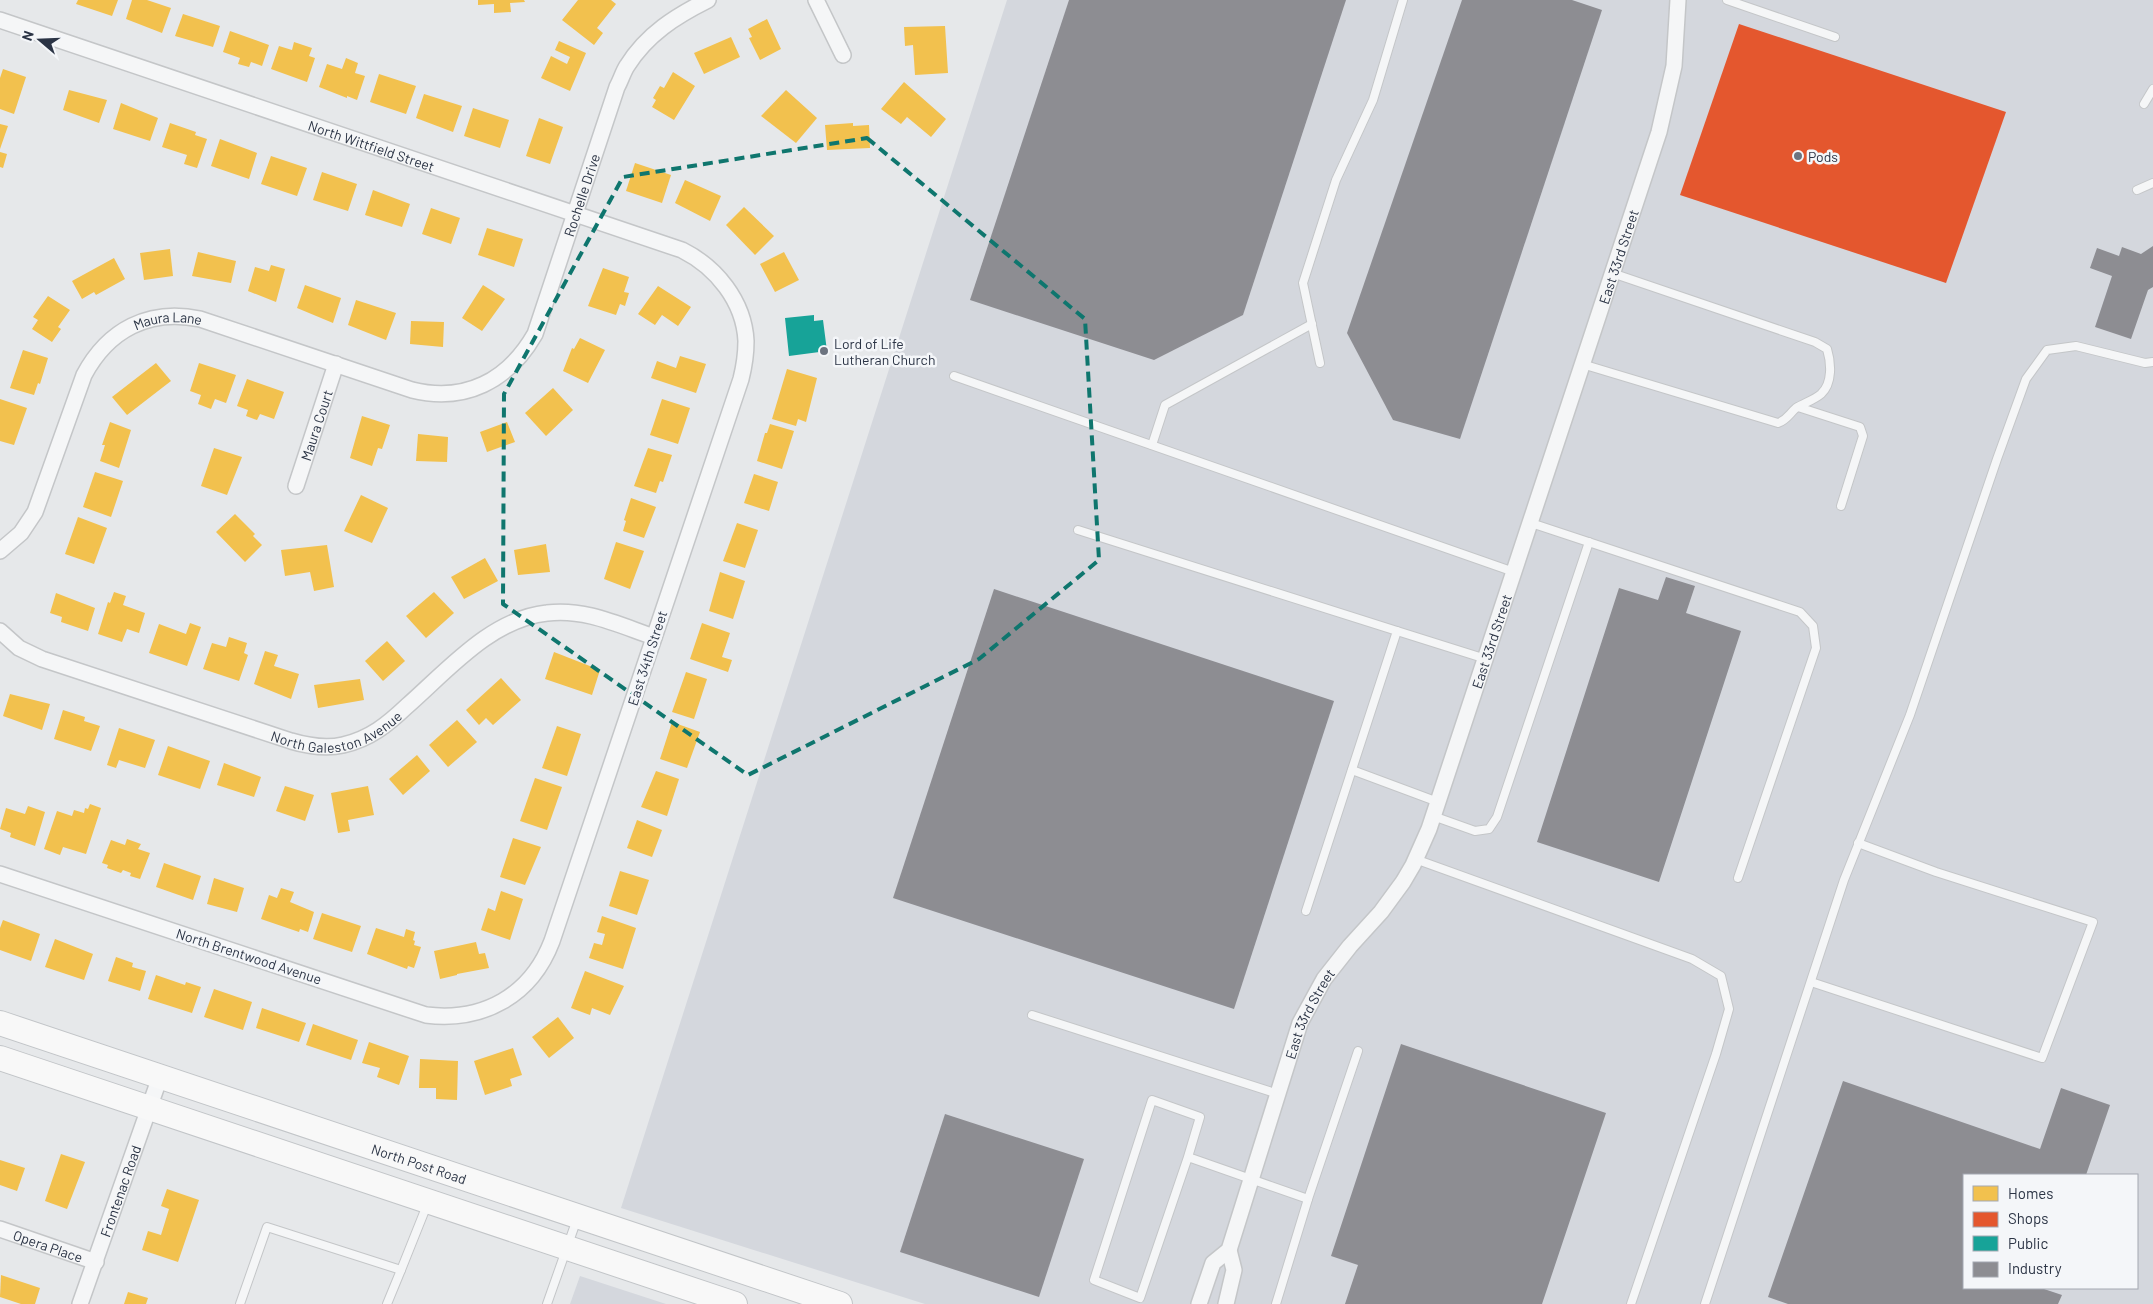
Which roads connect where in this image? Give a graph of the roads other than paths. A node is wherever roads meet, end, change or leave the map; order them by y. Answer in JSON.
{"nodes":[{"id":1,"x":708,"y":0,"type":"edge"},
{"id":2,"x":816,"y":0,"type":"edge"},
{"id":3,"x":1402,"y":0,"type":"edge"},
{"id":4,"x":1678,"y":0,"type":"edge"},
{"id":5,"x":1727,"y":0,"type":"edge"},
{"id":6,"x":0,"y":20,"type":"edge"},
{"id":7,"x":1835,"y":36,"type":"dead end"},
{"id":8,"x":843,"y":55,"type":"dead end"},
{"id":9,"x":2153,"y":89,"type":"edge"},
{"id":10,"x":2144,"y":104,"type":"dead end"},
{"id":11,"x":2153,"y":183,"type":"edge"},
{"id":12,"x":2138,"y":190,"type":"dead end"},
{"id":13,"x":575,"y":214,"type":"junction"},
{"id":14,"x":1612,"y":273,"type":"junction"},
{"id":15,"x":730,"y":293,"type":"joint"},
{"id":16,"x":1312,"y":324,"type":"junction"},
{"id":17,"x":2153,"y":362,"type":"edge"},
{"id":18,"x":1320,"y":363,"type":"dead end"},
{"id":19,"x":336,"y":364,"type":"junction"},
{"id":20,"x":1582,"y":364,"type":"junction"},
{"id":21,"x":954,"y":376,"type":"dead end"},
{"id":22,"x":460,"y":392,"type":"joint"},
{"id":23,"x":1798,"y":407,"type":"junction"},
{"id":24,"x":1152,"y":445,"type":"junction"},
{"id":25,"x":296,"y":486,"type":"dead end"},
{"id":26,"x":1840,"y":506,"type":"dead end"},
{"id":27,"x":1531,"y":522,"type":"junction"},
{"id":28,"x":1078,"y":530,"type":"dead end"},
{"id":29,"x":1589,"y":542,"type":"junction"},
{"id":30,"x":0,"y":551,"type":"edge"},
{"id":31,"x":1514,"y":572,"type":"junction"},
{"id":32,"x":0,"y":631,"type":"edge"},
{"id":33,"x":1397,"y":632,"type":"junction"},
{"id":34,"x":654,"y":637,"type":"junction"},
{"id":35,"x":1486,"y":659,"type":"junction"},
{"id":36,"x":1352,"y":770,"type":"junction"},
{"id":37,"x":1435,"y":809,"type":"junction"},
{"id":38,"x":1858,"y":844,"type":"junction"},
{"id":39,"x":1415,"y":859,"type":"junction"},
{"id":40,"x":0,"y":874,"type":"edge"},
{"id":41,"x":1738,"y":878,"type":"dead end"},
{"id":42,"x":1306,"y":912,"type":"dead end"},
{"id":43,"x":1811,"y":982,"type":"junction"},
{"id":44,"x":499,"y":1004,"type":"joint"},
{"id":45,"x":1032,"y":1015,"type":"dead end"},
{"id":46,"x":0,"y":1023,"type":"edge"},
{"id":47,"x":1358,"y":1051,"type":"dead end"},
{"id":48,"x":0,"y":1058,"type":"edge"},
{"id":49,"x":160,"y":1077,"type":"junction"},
{"id":50,"x":1278,"y":1094,"type":"junction"},
{"id":51,"x":149,"y":1108,"type":"junction"},
{"id":52,"x":1188,"y":1157,"type":"junction"},
{"id":53,"x":1251,"y":1179,"type":"junction"},
{"id":54,"x":1308,"y":1199,"type":"junction"},
{"id":55,"x":429,"y":1201,"type":"junction"},
{"id":56,"x":578,"y":1217,"type":"junction"},
{"id":57,"x":0,"y":1229,"type":"edge"},
{"id":58,"x":567,"y":1248,"type":"junction"},
{"id":59,"x":1229,"y":1250,"type":"junction"},
{"id":60,"x":96,"y":1262,"type":"junction"},
{"id":61,"x":401,"y":1270,"type":"junction"},
{"id":62,"x":80,"y":1304,"type":"edge"},
{"id":63,"x":240,"y":1304,"type":"edge"},
{"id":64,"x":387,"y":1304,"type":"edge"},
{"id":65,"x":547,"y":1304,"type":"edge"},
{"id":66,"x":735,"y":1304,"type":"edge"},
{"id":67,"x":840,"y":1304,"type":"edge"},
{"id":68,"x":1199,"y":1304,"type":"edge"},
{"id":69,"x":1226,"y":1304,"type":"edge"},
{"id":70,"x":1276,"y":1304,"type":"edge"},
{"id":71,"x":1631,"y":1304,"type":"edge"},
{"id":72,"x":1705,"y":1304,"type":"edge"}],
"edges":[{"from":1,"to":13,"type":"street","name":"Rochelle Drive"},
{"from":2,"to":8,"type":"street"},
{"from":3,"to":16,"type":"lane"},
{"from":4,"to":14,"type":"street","name":"East 33rd Street"},
{"from":5,"to":7,"type":"lane"},
{"from":6,"to":13,"type":"street","name":"North Wittfield Street"},
{"from":9,"to":10,"type":"lane"},
{"from":11,"to":12,"type":"lane"},
{"from":13,"to":15,"type":"street","name":"North Wittfield Street"},
{"from":13,"to":22,"type":"street","name":"Rochelle Drive"},
{"from":14,"to":20,"type":"street","name":"East 33rd Street"},
{"from":14,"to":23,"type":"lane"},
{"from":15,"to":34,"type":"street","name":"East 34th Street"},
{"from":16,"to":18,"type":"lane"},
{"from":16,"to":24,"type":"lane"},
{"from":17,"to":38,"type":"lane"},
{"from":19,"to":22,"type":"street","name":"Maura Lane"},
{"from":19,"to":25,"type":"street","name":"Maura Court"},
{"from":19,"to":30,"type":"street","name":"Maura Lane"},
{"from":20,"to":23,"type":"lane"},
{"from":20,"to":27,"type":"street","name":"East 33rd Street"},
{"from":21,"to":24,"type":"lane"},
{"from":23,"to":26,"type":"lane"},
{"from":24,"to":31,"type":"lane"},
{"from":27,"to":29,"type":"lane"},
{"from":27,"to":31,"type":"street","name":"East 33rd Street"},
{"from":28,"to":33,"type":"lane"},
{"from":29,"to":37,"type":"lane"},
{"from":29,"to":41,"type":"lane"},
{"from":31,"to":35,"type":"street","name":"East 33rd Street"},
{"from":32,"to":34,"type":"street","name":"North Galeston Avenue"},
{"from":33,"to":35,"type":"lane"},
{"from":33,"to":36,"type":"lane"},
{"from":34,"to":44,"type":"street","name":"East 34th Street"},
{"from":35,"to":37,"type":"street","name":"East 33rd Street"},
{"from":36,"to":37,"type":"lane"},
{"from":36,"to":42,"type":"lane"},
{"from":37,"to":39,"type":"street","name":"East 33rd Street"},
{"from":38,"to":43,"type":"lane"},
{"from":38,"to":43,"type":"lane"},
{"from":39,"to":50,"type":"street","name":"East 33rd Street"},
{"from":39,"to":71,"type":"lane"},
{"from":40,"to":44,"type":"street","name":"North Brentwood Avenue"},
{"from":43,"to":72,"type":"lane"},
{"from":45,"to":50,"type":"lane"},
{"from":46,"to":49,"type":"main road","name":"North Post Road"},
{"from":47,"to":54,"type":"lane"},
{"from":48,"to":51,"type":"main road"},
{"from":49,"to":51,"type":"street","name":"Frontenac Road"},
{"from":49,"to":56,"type":"main road","name":"North Post Road"},
{"from":50,"to":53,"type":"street","name":"East 33rd Street"},
{"from":51,"to":55,"type":"main road"},
{"from":51,"to":60,"type":"street","name":"Frontenac Road"},
{"from":52,"to":52,"type":"lane"},
{"from":52,"to":53,"type":"lane"},
{"from":53,"to":54,"type":"lane"},
{"from":53,"to":59,"type":"street","name":"East 33rd Street"},
{"from":54,"to":70,"type":"lane"},
{"from":55,"to":58,"type":"main road"},
{"from":55,"to":61,"type":"lane"},
{"from":56,"to":58,"type":"lane"},
{"from":56,"to":67,"type":"main road","name":"North Post Road"},
{"from":57,"to":60,"type":"street","name":"Opera Place"},
{"from":58,"to":65,"type":"lane"},
{"from":58,"to":66,"type":"main road"},
{"from":59,"to":68,"type":"street","name":"East 33rd Street"},
{"from":59,"to":69,"type":"street","name":"East 33rd Street"},
{"from":60,"to":62,"type":"street","name":"Frontenac Road"},
{"from":61,"to":63,"type":"lane"},
{"from":61,"to":64,"type":"lane"}]}
